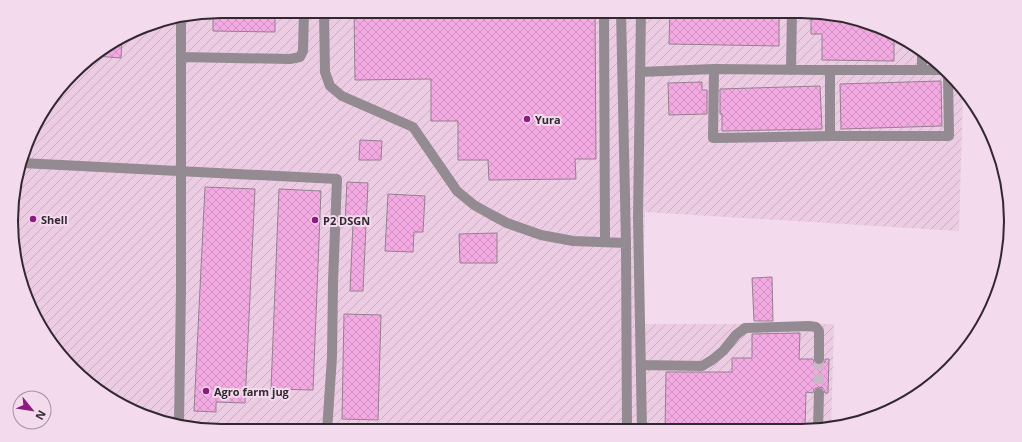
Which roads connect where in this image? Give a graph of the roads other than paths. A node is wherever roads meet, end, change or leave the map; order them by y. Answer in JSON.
{"nodes":[{"id":1,"x":304,"y":18,"type":"edge"},
{"id":2,"x":324,"y":18,"type":"edge"},
{"id":3,"x":604,"y":18,"type":"edge"},
{"id":4,"x":621,"y":18,"type":"edge"},
{"id":5,"x":641,"y":18,"type":"edge"},
{"id":6,"x":792,"y":18,"type":"edge"},
{"id":7,"x":181,"y":22,"type":"edge"},
{"id":8,"x":181,"y":57,"type":"junction"},
{"id":9,"x":922,"y":58,"type":"edge"},
{"id":10,"x":714,"y":69,"type":"junction"},
{"id":11,"x":791,"y":70,"type":"junction"},
{"id":12,"x":830,"y":70,"type":"junction"},
{"id":13,"x":922,"y":70,"type":"junction"},
{"id":14,"x":937,"y":70,"type":"edge"},
{"id":15,"x":640,"y":72,"type":"junction"},
{"id":16,"x":948,"y":80,"type":"edge"},
{"id":17,"x":830,"y":136,"type":"junction"},
{"id":18,"x":27,"y":162,"type":"edge"},
{"id":19,"x":181,"y":171,"type":"junction"},
{"id":20,"x":605,"y":242,"type":"junction"},
{"id":21,"x":626,"y":243,"type":"junction"},
{"id":22,"x":819,"y":359,"type":"tunnel mouth"},
{"id":23,"x":641,"y":365,"type":"junction"},
{"id":24,"x":819,"y":393,"type":"tunnel mouth"},
{"id":25,"x":179,"y":420,"type":"edge"},
{"id":26,"x":818,"y":423,"type":"edge"},
{"id":27,"x":327,"y":424,"type":"edge"},
{"id":28,"x":627,"y":424,"type":"edge"},
{"id":29,"x":642,"y":424,"type":"edge"}],
"edges":[{"from":1,"to":8,"type":"street"},
{"from":2,"to":20,"type":"street"},
{"from":3,"to":20,"type":"street"},
{"from":4,"to":21,"type":"street"},
{"from":5,"to":15,"type":"street"},
{"from":6,"to":11,"type":"street"},
{"from":7,"to":8,"type":"street"},
{"from":8,"to":19,"type":"street"},
{"from":9,"to":13,"type":"street"},
{"from":10,"to":11,"type":"street"},
{"from":10,"to":15,"type":"street"},
{"from":10,"to":17,"type":"street"},
{"from":11,"to":12,"type":"street"},
{"from":12,"to":13,"type":"street"},
{"from":12,"to":17,"type":"street"},
{"from":13,"to":14,"type":"street"},
{"from":15,"to":23,"type":"street"},
{"from":16,"to":17,"type":"street"},
{"from":18,"to":19,"type":"street"},
{"from":19,"to":25,"type":"street"},
{"from":19,"to":27,"type":"street"},
{"from":20,"to":21,"type":"street"},
{"from":21,"to":28,"type":"street"},
{"from":22,"to":23,"type":"street"},
{"from":23,"to":29,"type":"street"},
{"from":24,"to":26,"type":"street"}]}
